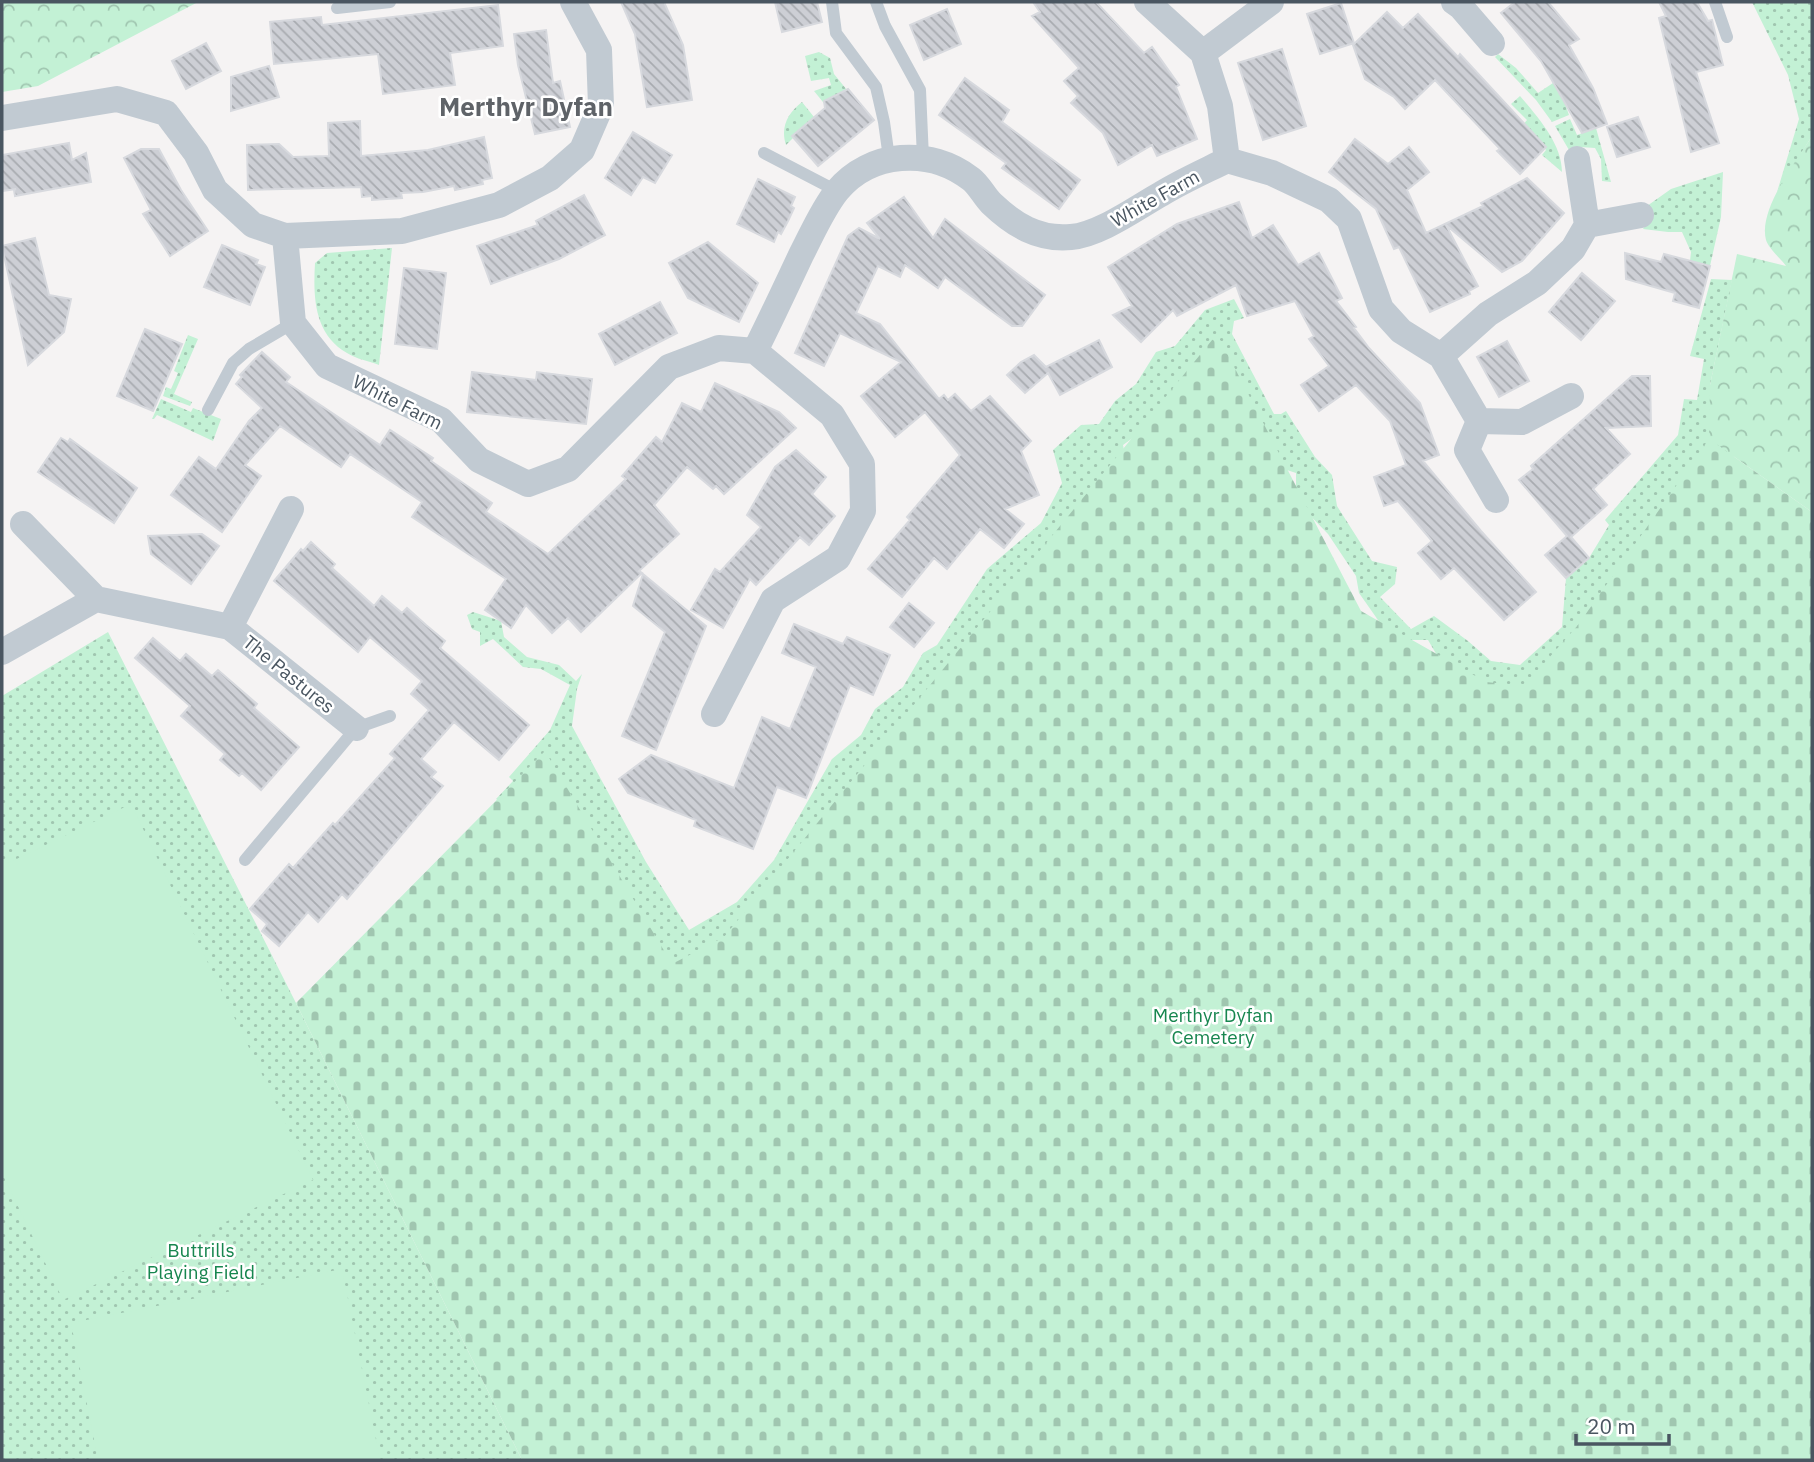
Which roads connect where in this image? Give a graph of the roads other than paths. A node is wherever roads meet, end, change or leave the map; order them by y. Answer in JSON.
{"nodes":[{"id":1,"x":390,"y":2,"type":"edge"},
{"id":2,"x":573,"y":2,"type":"edge"},
{"id":3,"x":832,"y":2,"type":"edge"},
{"id":4,"x":876,"y":2,"type":"edge"},
{"id":5,"x":1147,"y":2,"type":"edge"},
{"id":6,"x":1271,"y":2,"type":"edge"},
{"id":7,"x":1715,"y":2,"type":"edge"},
{"id":8,"x":1460,"y":3,"type":"edge"},
{"id":9,"x":337,"y":8,"type":"dead end"},
{"id":10,"x":1727,"y":37,"type":"dead end"},
{"id":11,"x":1492,"y":43,"type":"dead end"},
{"id":12,"x":1203,"y":53,"type":"junction"},
{"id":13,"x":2,"y":118,"type":"edge"},
{"id":14,"x":764,"y":153,"type":"dead end"},
{"id":15,"x":889,"y":158,"type":"junction"},
{"id":16,"x":923,"y":158,"type":"junction"},
{"id":17,"x":1577,"y":159,"type":"dead end"},
{"id":18,"x":1227,"y":160,"type":"junction"},
{"id":19,"x":837,"y":191,"type":"junction"},
{"id":20,"x":1641,"y":215,"type":"dead end"},
{"id":21,"x":1587,"y":225,"type":"junction"},
{"id":22,"x":285,"y":236,"type":"junction"},
{"id":23,"x":293,"y":323,"type":"junction"},
{"id":24,"x":755,"y":351,"type":"junction"},
{"id":25,"x":1441,"y":356,"type":"junction"},
{"id":26,"x":1570,"y":396,"type":"dead end"},
{"id":27,"x":208,"y":410,"type":"dead end"},
{"id":28,"x":1479,"y":421,"type":"junction"},
{"id":29,"x":1496,"y":500,"type":"dead end"},
{"id":30,"x":291,"y":509,"type":"dead end"},
{"id":31,"x":23,"y":524,"type":"dead end"},
{"id":32,"x":96,"y":598,"type":"junction"},
{"id":33,"x":230,"y":626,"type":"junction"},
{"id":34,"x":2,"y":652,"type":"edge"},
{"id":35,"x":714,"y":714,"type":"dead end"},
{"id":36,"x":390,"y":716,"type":"dead end"},
{"id":37,"x":356,"y":728,"type":"junction"},
{"id":38,"x":245,"y":860,"type":"dead end"}],
"edges":[{"from":1,"to":9,"type":"lane"},
{"from":2,"to":22,"type":"street"},
{"from":3,"to":15,"type":"lane"},
{"from":4,"to":16,"type":"lane"},
{"from":5,"to":12,"type":"street"},
{"from":6,"to":12,"type":"street"},
{"from":7,"to":10,"type":"lane"},
{"from":8,"to":11,"type":"street"},
{"from":12,"to":18,"type":"street"},
{"from":13,"to":22,"type":"street"},
{"from":14,"to":19,"type":"lane"},
{"from":15,"to":16,"type":"street","name":"White Farm"},
{"from":15,"to":19,"type":"street","name":"White Farm"},
{"from":16,"to":18,"type":"street","name":"White Farm"},
{"from":17,"to":21,"type":"street"},
{"from":18,"to":25,"type":"street"},
{"from":19,"to":24,"type":"street","name":"White Farm"},
{"from":20,"to":21,"type":"street"},
{"from":21,"to":25,"type":"street"},
{"from":22,"to":23,"type":"street"},
{"from":23,"to":24,"type":"street","name":"White Farm"},
{"from":23,"to":27,"type":"lane"},
{"from":24,"to":35,"type":"street"},
{"from":25,"to":28,"type":"street"},
{"from":26,"to":28,"type":"street"},
{"from":28,"to":29,"type":"street"},
{"from":30,"to":33,"type":"street"},
{"from":31,"to":32,"type":"street"},
{"from":32,"to":33,"type":"street","name":"The Pastures"},
{"from":32,"to":34,"type":"street"},
{"from":33,"to":37,"type":"street","name":"The Pastures"},
{"from":36,"to":37,"type":"lane"},
{"from":37,"to":38,"type":"lane"}]}
